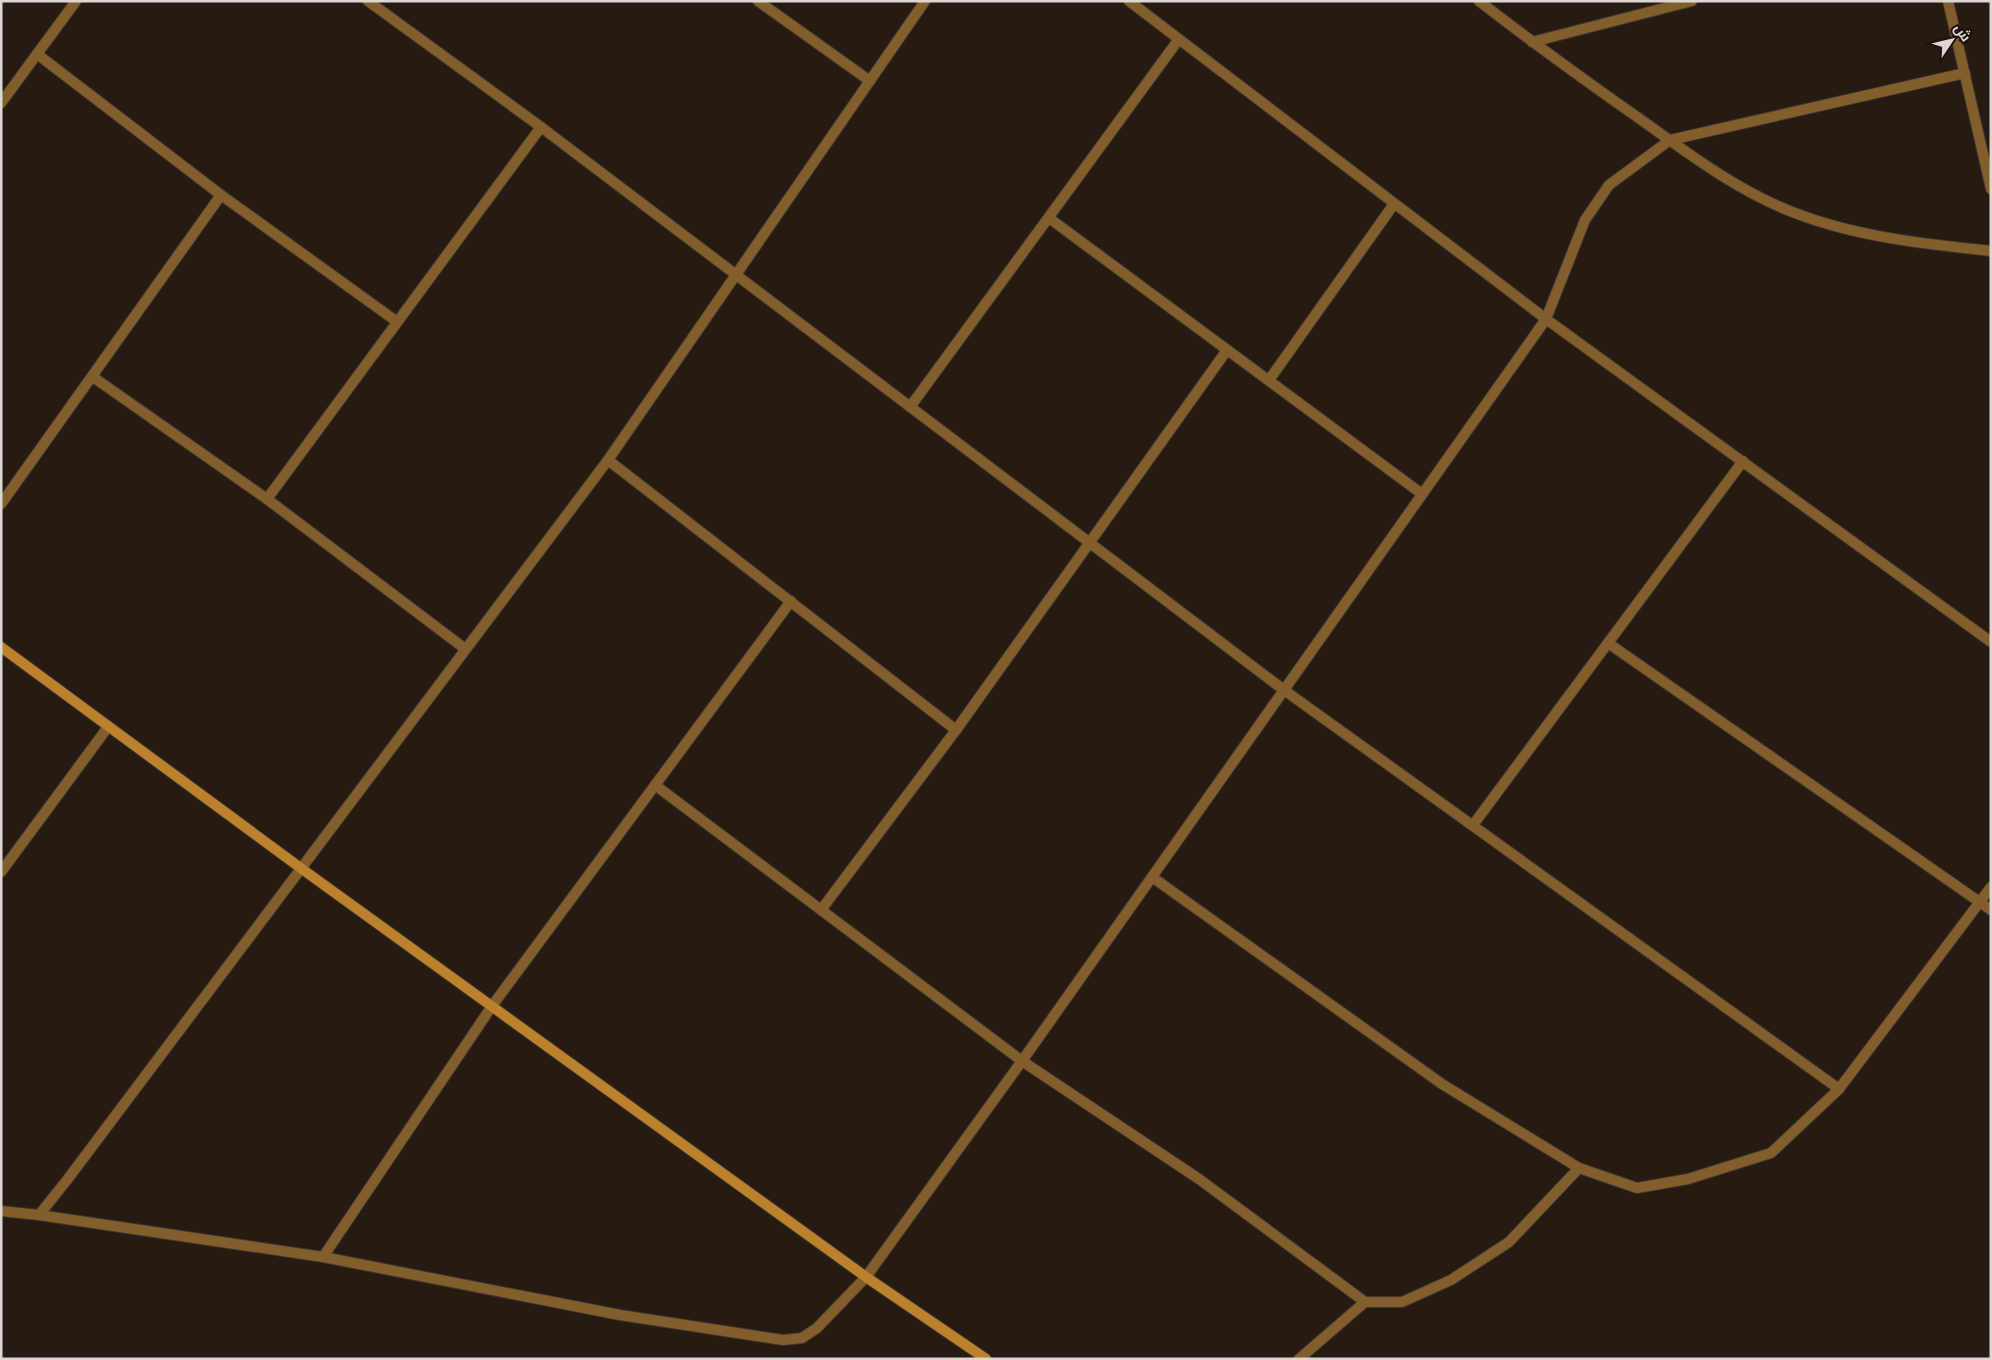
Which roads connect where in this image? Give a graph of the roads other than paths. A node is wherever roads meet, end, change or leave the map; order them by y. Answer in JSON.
{"nodes":[{"id":1,"x":76,"y":1,"type":"edge"},
{"id":2,"x":368,"y":1,"type":"edge"},
{"id":3,"x":758,"y":1,"type":"edge"},
{"id":4,"x":925,"y":1,"type":"edge"},
{"id":5,"x":1129,"y":1,"type":"edge"},
{"id":6,"x":1479,"y":1,"type":"edge"},
{"id":7,"x":1692,"y":1,"type":"edge"},
{"id":8,"x":1948,"y":1,"type":"edge"},
{"id":9,"x":1179,"y":39,"type":"junction"},
{"id":10,"x":1532,"y":42,"type":"junction"},
{"id":11,"x":37,"y":54,"type":"junction"},
{"id":12,"x":1964,"y":73,"type":"junction"},
{"id":13,"x":870,"y":81,"type":"junction"},
{"id":14,"x":1,"y":103,"type":"edge"},
{"id":15,"x":541,"y":127,"type":"junction"},
{"id":16,"x":1670,"y":140,"type":"junction"},
{"id":17,"x":1991,"y":189,"type":"edge"},
{"id":18,"x":221,"y":194,"type":"junction"},
{"id":19,"x":1394,"y":204,"type":"junction"},
{"id":20,"x":1049,"y":218,"type":"junction"},
{"id":21,"x":1991,"y":251,"type":"edge"},
{"id":22,"x":737,"y":275,"type":"junction"},
{"id":23,"x":1546,"y":319,"type":"junction"},
{"id":24,"x":396,"y":321,"type":"junction"},
{"id":25,"x":1227,"y":350,"type":"junction"},
{"id":26,"x":93,"y":377,"type":"junction"},
{"id":27,"x":1269,"y":380,"type":"junction"},
{"id":28,"x":910,"y":407,"type":"junction"},
{"id":29,"x":608,"y":460,"type":"junction"},
{"id":30,"x":1743,"y":461,"type":"junction"},
{"id":31,"x":1422,"y":494,"type":"junction"},
{"id":32,"x":267,"y":499,"type":"junction"},
{"id":33,"x":1,"y":504,"type":"edge"},
{"id":34,"x":1091,"y":544,"type":"junction"},
{"id":35,"x":791,"y":601,"type":"junction"},
{"id":36,"x":1991,"y":642,"type":"edge"},
{"id":37,"x":1608,"y":643,"type":"junction"},
{"id":38,"x":1,"y":647,"type":"edge"},
{"id":39,"x":464,"y":648,"type":"junction"},
{"id":40,"x":1284,"y":690,"type":"junction"},
{"id":41,"x":108,"y":727,"type":"junction"},
{"id":42,"x":956,"y":730,"type":"junction"},
{"id":43,"x":655,"y":785,"type":"junction"},
{"id":44,"x":1473,"y":826,"type":"junction"},
{"id":45,"x":302,"y":869,"type":"junction"},
{"id":46,"x":1,"y":872,"type":"edge"},
{"id":47,"x":1152,"y":877,"type":"junction"},
{"id":48,"x":1991,"y":887,"type":"edge"},
{"id":49,"x":1980,"y":902,"type":"junction"},
{"id":50,"x":821,"y":910,"type":"junction"},
{"id":51,"x":1991,"y":910,"type":"edge"},
{"id":52,"x":492,"y":1006,"type":"junction"},
{"id":53,"x":1022,"y":1061,"type":"junction"},
{"id":54,"x":1839,"y":1089,"type":"junction"},
{"id":55,"x":1579,"y":1168,"type":"junction"},
{"id":56,"x":1,"y":1211,"type":"edge"},
{"id":57,"x":39,"y":1215,"type":"junction"},
{"id":58,"x":323,"y":1257,"type":"junction"},
{"id":59,"x":866,"y":1277,"type":"junction"},
{"id":60,"x":1366,"y":1302,"type":"junction"},
{"id":61,"x":986,"y":1359,"type":"edge"},
{"id":62,"x":1299,"y":1359,"type":"edge"}],
"edges":[{"from":1,"to":11,"type":"street"},
{"from":2,"to":15,"type":"street"},
{"from":3,"to":13,"type":"street"},
{"from":4,"to":13,"type":"street"},
{"from":5,"to":9,"type":"street"},
{"from":6,"to":10,"type":"street"},
{"from":7,"to":10,"type":"street"},
{"from":8,"to":12,"type":"street"},
{"from":9,"to":19,"type":"street"},
{"from":9,"to":20,"type":"street"},
{"from":10,"to":16,"type":"street"},
{"from":11,"to":14,"type":"street"},
{"from":11,"to":18,"type":"street"},
{"from":12,"to":16,"type":"street"},
{"from":12,"to":17,"type":"street"},
{"from":13,"to":22,"type":"street"},
{"from":15,"to":22,"type":"street"},
{"from":15,"to":24,"type":"street"},
{"from":16,"to":21,"type":"street"},
{"from":16,"to":23,"type":"street"},
{"from":18,"to":24,"type":"street"},
{"from":18,"to":26,"type":"street"},
{"from":19,"to":23,"type":"street"},
{"from":19,"to":27,"type":"street"},
{"from":20,"to":25,"type":"street"},
{"from":20,"to":28,"type":"street"},
{"from":22,"to":28,"type":"street"},
{"from":22,"to":29,"type":"street"},
{"from":23,"to":30,"type":"street"},
{"from":23,"to":31,"type":"street"},
{"from":24,"to":32,"type":"street"},
{"from":25,"to":27,"type":"street"},
{"from":25,"to":34,"type":"street"},
{"from":26,"to":32,"type":"street"},
{"from":26,"to":33,"type":"street"},
{"from":27,"to":31,"type":"street"},
{"from":28,"to":34,"type":"street"},
{"from":29,"to":35,"type":"street"},
{"from":29,"to":39,"type":"street"},
{"from":30,"to":36,"type":"street"},
{"from":30,"to":37,"type":"street"},
{"from":31,"to":40,"type":"street"},
{"from":32,"to":39,"type":"street"},
{"from":34,"to":40,"type":"street"},
{"from":34,"to":42,"type":"street"},
{"from":35,"to":42,"type":"street"},
{"from":35,"to":43,"type":"street"},
{"from":37,"to":44,"type":"street"},
{"from":37,"to":49,"type":"street"},
{"from":38,"to":41,"type":"street"},
{"from":39,"to":45,"type":"street"},
{"from":40,"to":44,"type":"street"},
{"from":40,"to":47,"type":"street"},
{"from":41,"to":45,"type":"street"},
{"from":41,"to":46,"type":"street"},
{"from":42,"to":50,"type":"street"},
{"from":43,"to":50,"type":"street"},
{"from":43,"to":52,"type":"street"},
{"from":44,"to":54,"type":"street"},
{"from":45,"to":52,"type":"street"},
{"from":45,"to":57,"type":"street"},
{"from":47,"to":53,"type":"street"},
{"from":47,"to":55,"type":"street"},
{"from":48,"to":49,"type":"street"},
{"from":49,"to":51,"type":"street"},
{"from":49,"to":54,"type":"street"},
{"from":50,"to":53,"type":"street"},
{"from":52,"to":58,"type":"street"},
{"from":52,"to":59,"type":"street"},
{"from":53,"to":59,"type":"street"},
{"from":53,"to":60,"type":"street"},
{"from":54,"to":55,"type":"street"},
{"from":55,"to":60,"type":"street"},
{"from":56,"to":57,"type":"street"},
{"from":57,"to":58,"type":"street"},
{"from":58,"to":59,"type":"street"},
{"from":59,"to":61,"type":"street"},
{"from":60,"to":62,"type":"street"}]}
